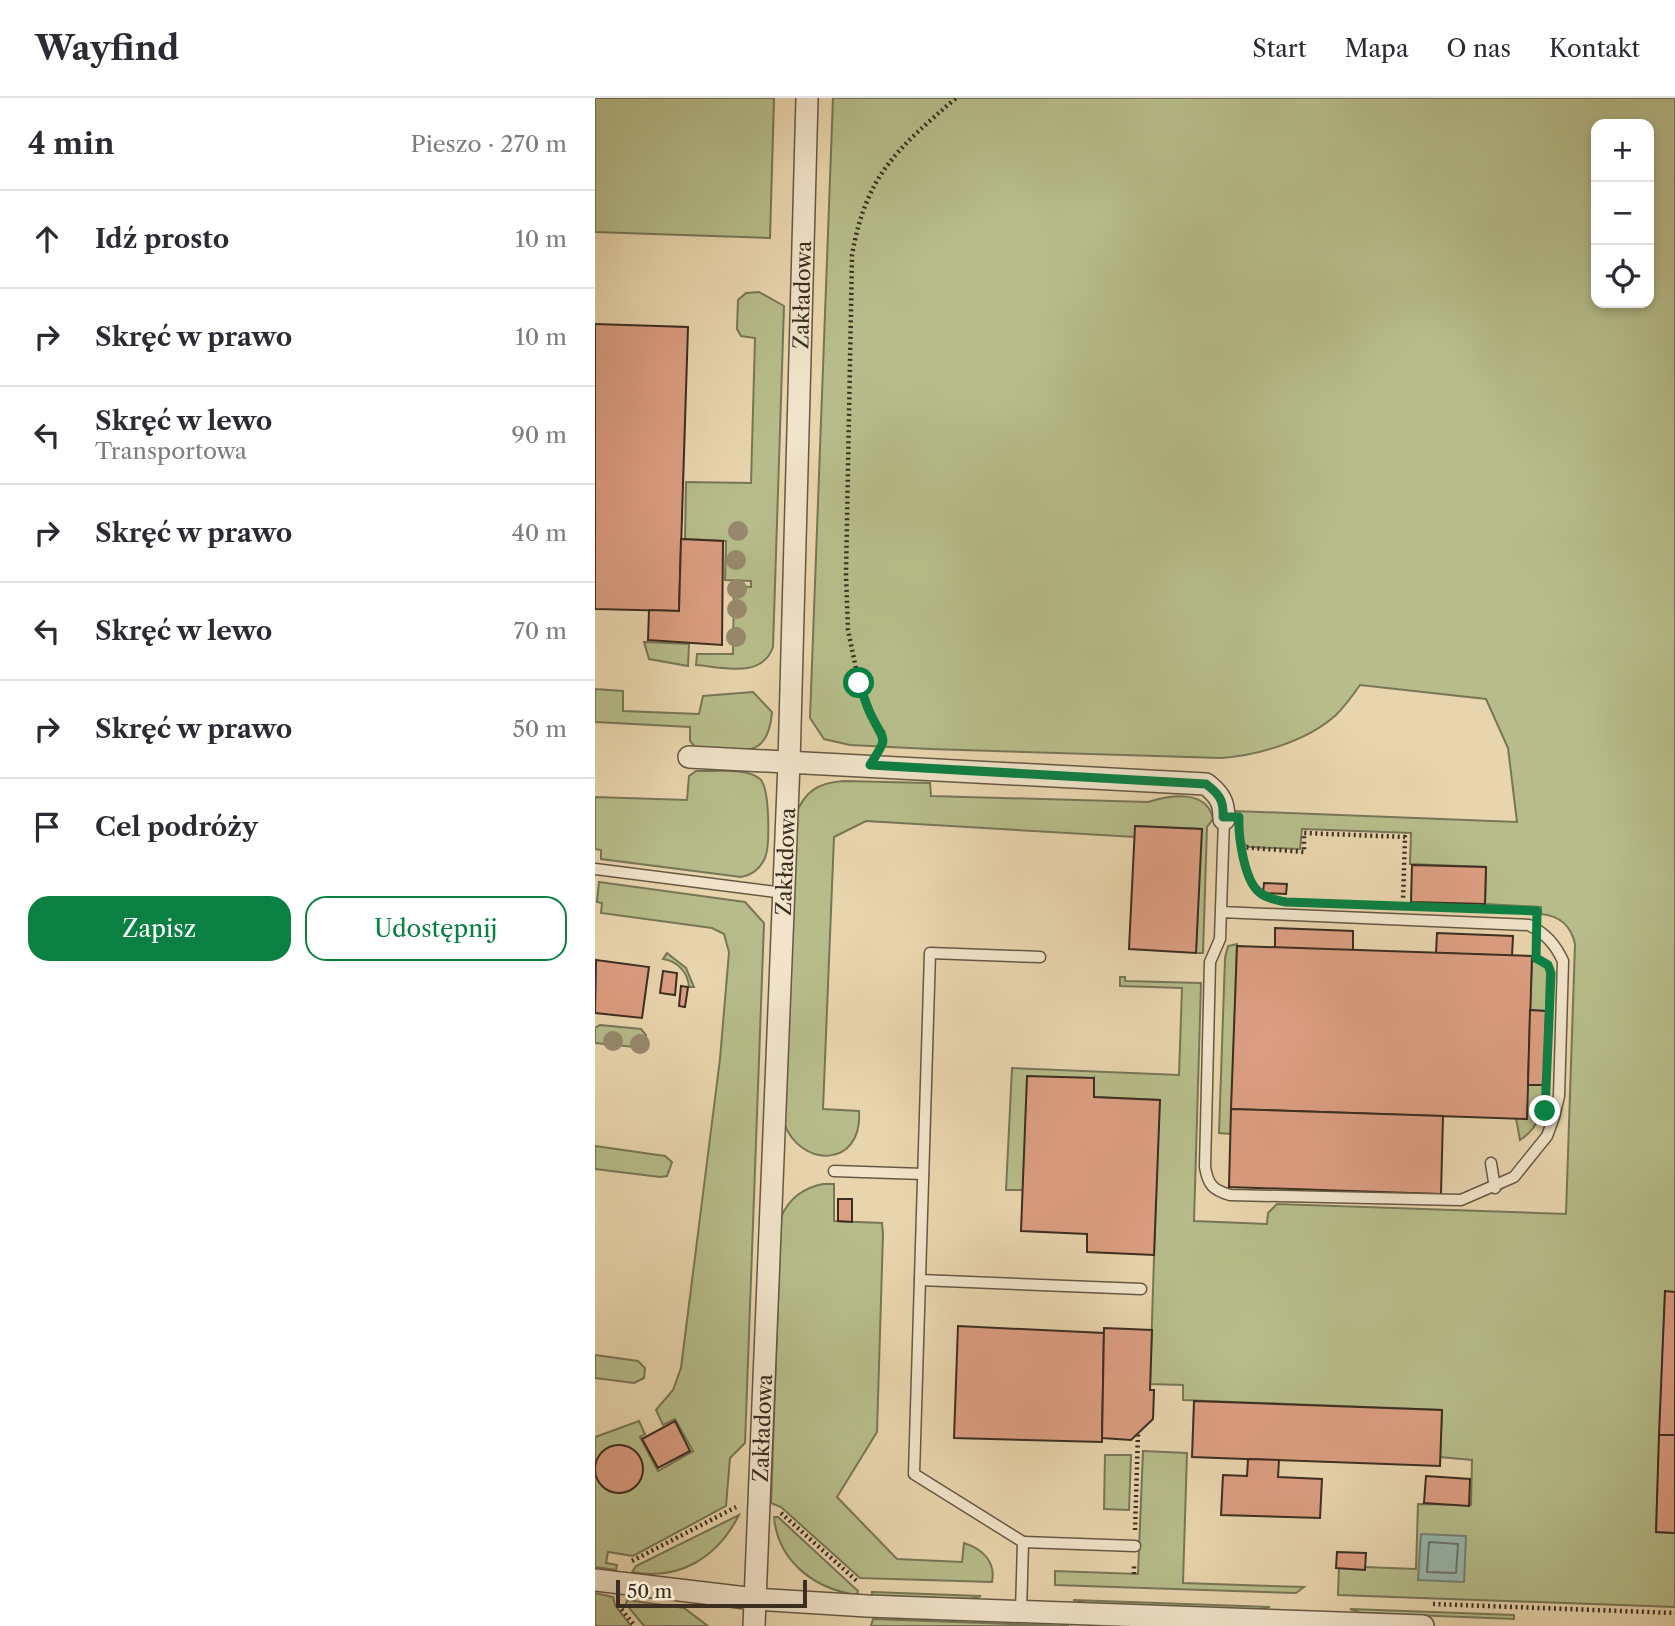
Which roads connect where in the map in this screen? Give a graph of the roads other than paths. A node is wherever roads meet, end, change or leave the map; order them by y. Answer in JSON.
{"nodes":[{"id":1,"x":807,"y":98,"type":"edge"},
{"id":2,"x":689,"y":757,"type":"dead end"},
{"id":3,"x":789,"y":763,"type":"junction"},
{"id":4,"x":1224,"y":819,"type":"joint"},
{"id":5,"x":595,"y":869,"type":"edge"},
{"id":6,"x":783,"y":892,"type":"junction"},
{"id":7,"x":1221,"y":912,"type":"junction"},
{"id":8,"x":1040,"y":957,"type":"dead end"},
{"id":9,"x":1491,"y":1163,"type":"dead end"},
{"id":10,"x":834,"y":1171,"type":"dead end"},
{"id":11,"x":923,"y":1174,"type":"junction"},
{"id":12,"x":1495,"y":1188,"type":"junction"},
{"id":13,"x":920,"y":1280,"type":"junction"},
{"id":14,"x":1141,"y":1289,"type":"dead end"},
{"id":15,"x":1023,"y":1542,"type":"junction"},
{"id":16,"x":1135,"y":1546,"type":"road end"},
{"id":17,"x":595,"y":1580,"type":"edge"},
{"id":18,"x":755,"y":1599,"type":"junction"},
{"id":19,"x":1021,"y":1612,"type":"junction"},
{"id":20,"x":754,"y":1626,"type":"edge"},
{"id":21,"x":1423,"y":1626,"type":"edge"}],
"edges":[{"from":1,"to":3,"type":"street","name":"Zakładowa"},
{"from":2,"to":3,"type":"street"},
{"from":3,"to":4,"type":"street"},
{"from":3,"to":6,"type":"street","name":"Zakładowa"},
{"from":4,"to":7,"type":"lane"},
{"from":5,"to":6,"type":"lane"},
{"from":6,"to":18,"type":"street","name":"Zakładowa"},
{"from":7,"to":12,"type":"lane"},
{"from":7,"to":12,"type":"lane"},
{"from":8,"to":11,"type":"lane"},
{"from":9,"to":12,"type":"lane"},
{"from":10,"to":11,"type":"lane"},
{"from":11,"to":13,"type":"lane"},
{"from":13,"to":14,"type":"lane"},
{"from":13,"to":15,"type":"lane"},
{"from":15,"to":16,"type":"lane"},
{"from":15,"to":19,"type":"lane"},
{"from":17,"to":18,"type":"street"},
{"from":18,"to":19,"type":"street"},
{"from":18,"to":20,"type":"street","name":"Zakładowa"},
{"from":19,"to":21,"type":"street"}]}
